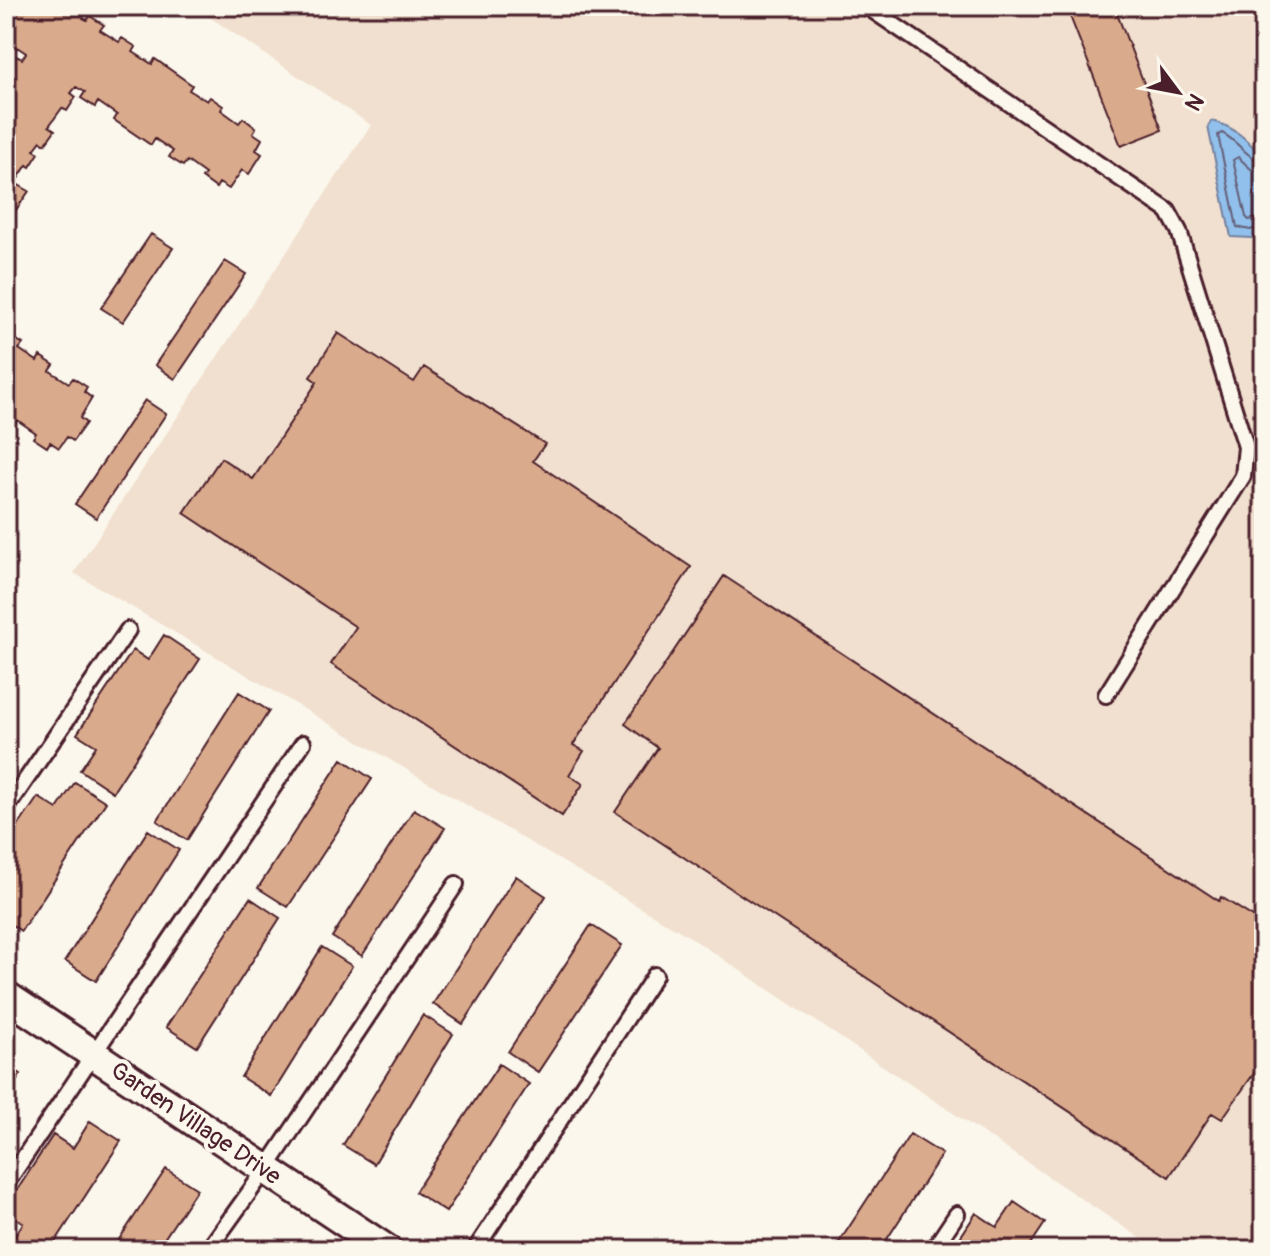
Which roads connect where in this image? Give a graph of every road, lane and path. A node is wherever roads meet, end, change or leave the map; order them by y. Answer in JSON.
{"nodes":[{"id":1,"x":866,"y":6,"type":"edge"},
{"id":2,"x":128,"y":630,"type":"dead end"},
{"id":3,"x":1106,"y":695,"type":"dead end"},
{"id":4,"x":303,"y":743,"type":"dead end"},
{"id":5,"x":6,"y":809,"type":"edge"},
{"id":6,"x":456,"y":884,"type":"dead end"},
{"id":7,"x":655,"y":975,"type":"dead end"},
{"id":8,"x":6,"y":996,"type":"edge"},
{"id":9,"x":94,"y":1055,"type":"junction"},
{"id":10,"x":266,"y":1169,"type":"junction"},
{"id":11,"x":6,"y":1184,"type":"edge"},
{"id":12,"x":957,"y":1214,"type":"dead end"},
{"id":13,"x":208,"y":1250,"type":"edge"},
{"id":14,"x":387,"y":1250,"type":"edge"},
{"id":15,"x":475,"y":1250,"type":"edge"},
{"id":16,"x":933,"y":1250,"type":"edge"}],
"edges":[{"from":1,"to":3,"type":"lane"},
{"from":2,"to":5,"type":"lane"},
{"from":4,"to":9,"type":"lane"},
{"from":6,"to":10,"type":"lane"},
{"from":7,"to":15,"type":"lane"},
{"from":8,"to":9,"type":"street","name":"Garden Village Drive"},
{"from":9,"to":10,"type":"street","name":"Garden Village Drive"},
{"from":9,"to":11,"type":"lane"},
{"from":10,"to":13,"type":"lane"},
{"from":10,"to":14,"type":"street","name":"Garden Village Drive"},
{"from":12,"to":16,"type":"lane"}]}
